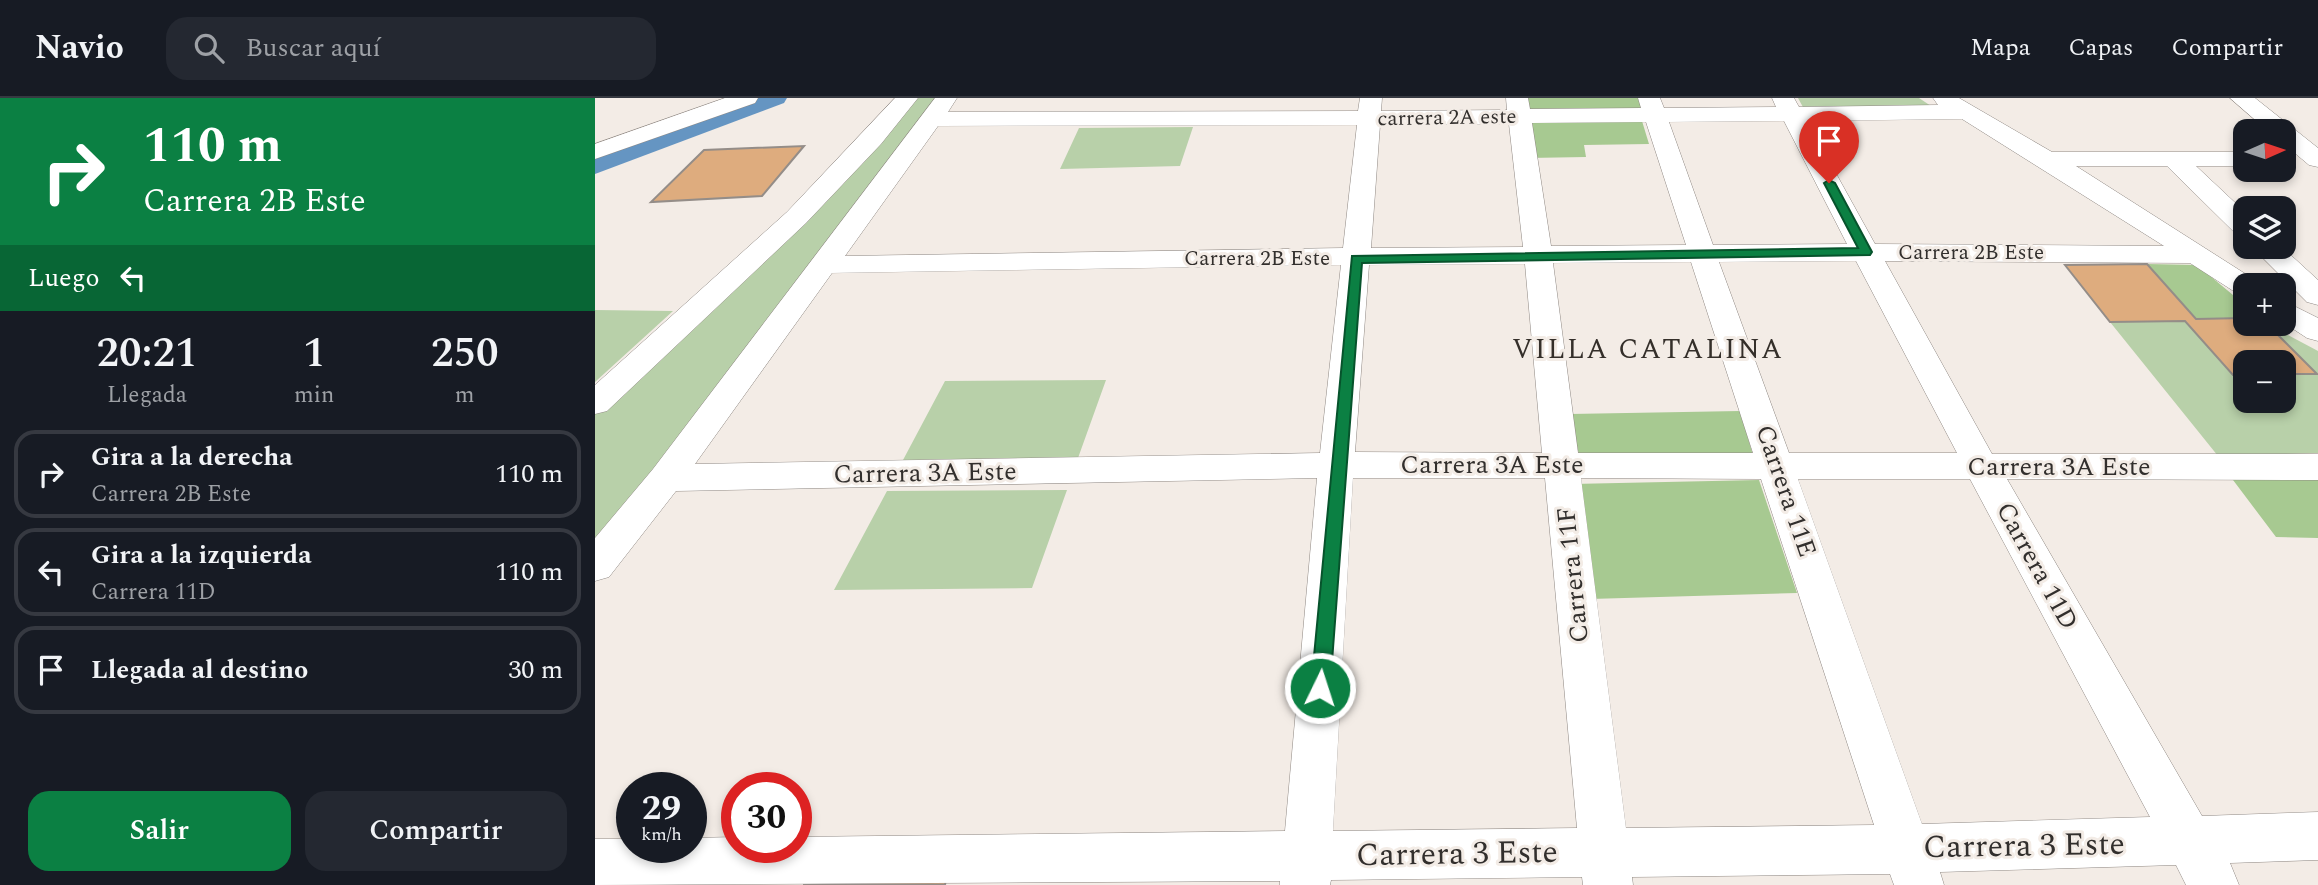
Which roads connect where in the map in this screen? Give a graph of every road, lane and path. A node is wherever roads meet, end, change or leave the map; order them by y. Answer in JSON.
{"nodes":[{"id":1,"x":747,"y":98,"type":"edge"},
{"id":2,"x":907,"y":98,"type":"edge"},
{"id":3,"x":2241,"y":98,"type":"edge"},
{"id":4,"x":1954,"y":105,"type":"edge"},
{"id":5,"x":1788,"y":106,"type":"edge"},
{"id":6,"x":1518,"y":107,"type":"edge"},
{"id":7,"x":1652,"y":107,"type":"edge"},
{"id":8,"x":1370,"y":108,"type":"edge"},
{"id":9,"x":938,"y":109,"type":"edge"},
{"id":10,"x":2267,"y":119,"type":"edge"},
{"id":11,"x":2296,"y":142,"type":"edge"},
{"id":12,"x":595,"y":152,"type":"edge"},
{"id":13,"x":2047,"y":159,"type":"junction"},
{"id":14,"x":2174,"y":159,"type":"junction"},
{"id":15,"x":2233,"y":159,"type":"edge"},
{"id":16,"x":2296,"y":159,"type":"edge"},
{"id":17,"x":2318,"y":159,"type":"edge"},
{"id":18,"x":2233,"y":216,"type":"edge"},
{"id":19,"x":1865,"y":252,"type":"junction"},
{"id":20,"x":1704,"y":254,"type":"junction"},
{"id":21,"x":2197,"y":255,"type":"junction"},
{"id":22,"x":1538,"y":256,"type":"junction"},
{"id":23,"x":1356,"y":259,"type":"junction"},
{"id":24,"x":2279,"y":259,"type":"edge"},
{"id":25,"x":821,"y":265,"type":"junction"},
{"id":26,"x":2233,"y":278,"type":"edge"},
{"id":27,"x":2318,"y":296,"type":"edge"},
{"id":28,"x":2296,"y":317,"type":"edge"},
{"id":29,"x":2318,"y":331,"type":"edge"},
{"id":30,"x":595,"y":403,"type":"edge"},
{"id":31,"x":1336,"y":465,"type":"junction"},
{"id":32,"x":1560,"y":466,"type":"junction"},
{"id":33,"x":1777,"y":466,"type":"junction"},
{"id":34,"x":1981,"y":467,"type":"junction"},
{"id":35,"x":2318,"y":467,"type":"edge"},
{"id":36,"x":666,"y":478,"type":"junction"},
{"id":37,"x":595,"y":566,"type":"edge"},
{"id":38,"x":2318,"y":836,"type":"edge"},
{"id":39,"x":2190,"y":842,"type":"junction"},
{"id":40,"x":595,"y":864,"type":"edge"},
{"id":41,"x":1913,"y":867,"type":"edge"},
{"id":42,"x":1606,"y":868,"type":"edge"},
{"id":43,"x":1306,"y":870,"type":"edge"},
{"id":44,"x":2214,"y":885,"type":"edge"}],
"edges":[{"from":1,"to":12,"type":"street"},
{"from":2,"to":30,"type":"street"},
{"from":3,"to":10,"type":"street"},
{"from":4,"to":5,"type":"street","name":"carrera 2A este"},
{"from":4,"to":13,"type":"street"},
{"from":5,"to":7,"type":"street","name":"carrera 2A este"},
{"from":5,"to":19,"type":"street","name":"Carrera 11D"},
{"from":6,"to":7,"type":"street","name":"carrera 2A este"},
{"from":6,"to":8,"type":"street","name":"carrera 2A este"},
{"from":6,"to":22,"type":"street","name":"Carrera 11F"},
{"from":7,"to":20,"type":"street","name":"Carrera 11E"},
{"from":8,"to":9,"type":"street","name":"carrera 2A este"},
{"from":8,"to":23,"type":"street"},
{"from":9,"to":25,"type":"street"},
{"from":11,"to":17,"type":"street"},
{"from":13,"to":14,"type":"street"},
{"from":13,"to":21,"type":"street"},
{"from":14,"to":15,"type":"street"},
{"from":14,"to":18,"type":"street"},
{"from":16,"to":17,"type":"street"},
{"from":19,"to":20,"type":"street","name":"Carrera 2B Este"},
{"from":19,"to":21,"type":"street","name":"Carrera 2B Este"},
{"from":19,"to":34,"type":"street","name":"Carrera 11D"},
{"from":20,"to":22,"type":"street","name":"Carrera 2B Este"},
{"from":20,"to":33,"type":"street","name":"Carrera 11E"},
{"from":21,"to":26,"type":"street"},
{"from":22,"to":23,"type":"street","name":"Carrera 2B Este"},
{"from":22,"to":32,"type":"street","name":"Carrera 11F"},
{"from":23,"to":25,"type":"street","name":"Carrera 2B Este"},
{"from":23,"to":31,"type":"street"},
{"from":24,"to":27,"type":"street"},
{"from":25,"to":36,"type":"street"},
{"from":28,"to":29,"type":"street"},
{"from":31,"to":32,"type":"street","name":"Carrera 3A Este"},
{"from":31,"to":36,"type":"street","name":"Carrera 3A Este"},
{"from":31,"to":43,"type":"street"},
{"from":32,"to":33,"type":"street","name":"Carrera 3A Este"},
{"from":32,"to":42,"type":"street","name":"Carrera 11F"},
{"from":33,"to":34,"type":"street","name":"Carrera 3A Este"},
{"from":33,"to":41,"type":"street","name":"Carrera 11E"},
{"from":34,"to":35,"type":"street","name":"Carrera 3A Este"},
{"from":34,"to":39,"type":"street","name":"Carrera 11D"},
{"from":36,"to":37,"type":"street"},
{"from":38,"to":39,"type":"street","name":"Carrera 3 Este"},
{"from":39,"to":41,"type":"street","name":"Carrera 3 Este"},
{"from":39,"to":44,"type":"street","name":"Carrera 11D"},
{"from":40,"to":43,"type":"street","name":"Carrera 3 Este"},
{"from":41,"to":42,"type":"street","name":"Carrera 3 Este"},
{"from":42,"to":43,"type":"street","name":"Carrera 3 Este"}]}
